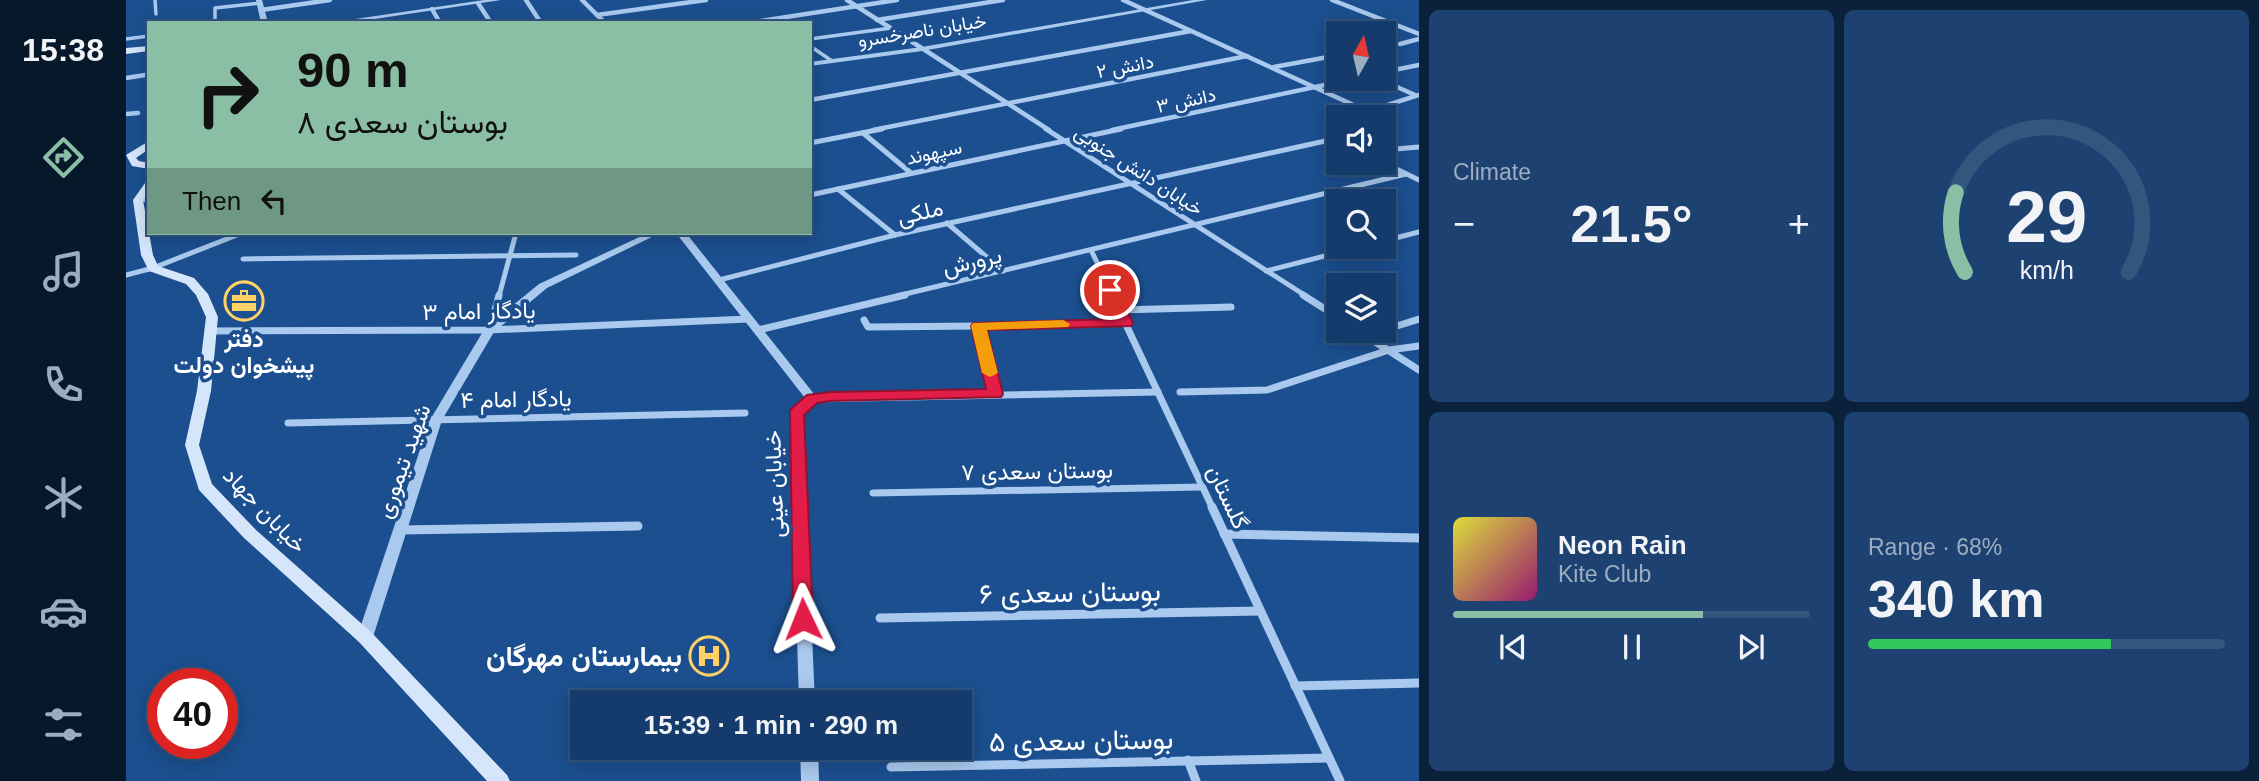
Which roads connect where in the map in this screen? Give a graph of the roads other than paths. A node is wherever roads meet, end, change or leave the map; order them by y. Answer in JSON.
{"nodes":[{"id":1,"x":155,"y":0,"type":"edge"},
{"id":2,"x":330,"y":0,"type":"edge"},
{"id":3,"x":499,"y":0,"type":"edge"},
{"id":4,"x":526,"y":0,"type":"edge"},
{"id":5,"x":582,"y":0,"type":"edge"},
{"id":6,"x":706,"y":0,"type":"edge"},
{"id":7,"x":847,"y":0,"type":"edge"},
{"id":8,"x":897,"y":0,"type":"edge"},
{"id":9,"x":1003,"y":0,"type":"edge"},
{"id":10,"x":1123,"y":0,"type":"edge"},
{"id":11,"x":1204,"y":0,"type":"edge"},
{"id":12,"x":1332,"y":0,"type":"edge"},
{"id":13,"x":463,"y":2,"type":"edge"},
{"id":14,"x":478,"y":3,"type":"junction"},
{"id":15,"x":260,"y":4,"type":"edge"},
{"id":16,"x":856,"y":6,"type":"junction"},
{"id":17,"x":432,"y":9,"type":"junction"},
{"id":18,"x":1146,"y":10,"type":"junction"},
{"id":19,"x":156,"y":14,"type":"dead end"},
{"id":20,"x":597,"y":15,"type":"junction"},
{"id":21,"x":388,"y":19,"type":"edge"},
{"id":22,"x":877,"y":20,"type":"junction"},
{"id":23,"x":215,"y":21,"type":"edge"},
{"id":24,"x":264,"y":21,"type":"edge"},
{"id":25,"x":354,"y":21,"type":"edge"},
{"id":26,"x":439,"y":21,"type":"edge"},
{"id":27,"x":490,"y":21,"type":"edge"},
{"id":28,"x":540,"y":21,"type":"edge"},
{"id":29,"x":602,"y":21,"type":"edge"},
{"id":30,"x":761,"y":21,"type":"edge"},
{"id":31,"x":891,"y":28,"type":"junction"},
{"id":32,"x":1191,"y":31,"type":"junction"},
{"id":33,"x":1419,"y":34,"type":"edge"},
{"id":34,"x":147,"y":36,"type":"edge"},
{"id":35,"x":126,"y":39,"type":"edge"},
{"id":36,"x":812,"y":39,"type":"edge"},
{"id":37,"x":1419,"y":39,"type":"edge"},
{"id":38,"x":1400,"y":44,"type":"dead end"},
{"id":39,"x":812,"y":47,"type":"edge"},
{"id":40,"x":147,"y":48,"type":"edge"},
{"id":41,"x":922,"y":49,"type":"junction"},
{"id":42,"x":126,"y":51,"type":"edge"},
{"id":43,"x":1247,"y":56,"type":"junction"},
{"id":44,"x":1326,"y":58,"type":"edge"},
{"id":45,"x":832,"y":61,"type":"junction"},
{"id":46,"x":812,"y":64,"type":"edge"},
{"id":47,"x":1419,"y":65,"type":"edge"},
{"id":48,"x":1272,"y":68,"type":"junction"},
{"id":49,"x":1396,"y":70,"type":"edge"},
{"id":50,"x":960,"y":73,"type":"junction"},
{"id":51,"x":145,"y":75,"type":"dead end"},
{"id":52,"x":126,"y":78,"type":"edge"},
{"id":53,"x":1326,"y":85,"type":"edge"},
{"id":54,"x":1396,"y":86,"type":"edge"},
{"id":55,"x":1314,"y":87,"type":"junction"},
{"id":56,"x":1418,"y":95,"type":"edge"},
{"id":57,"x":812,"y":100,"type":"edge"},
{"id":58,"x":1008,"y":104,"type":"junction"},
{"id":59,"x":1354,"y":105,"type":"edge"},
{"id":60,"x":1387,"y":105,"type":"edge"},
{"id":61,"x":138,"y":113,"type":"dead end"},
{"id":62,"x":126,"y":114,"type":"edge"},
{"id":63,"x":863,"y":133,"type":"junction"},
{"id":64,"x":1064,"y":140,"type":"junction"},
{"id":65,"x":1326,"y":142,"type":"edge"},
{"id":66,"x":812,"y":143,"type":"edge"},
{"id":67,"x":147,"y":145,"type":"edge"},
{"id":68,"x":1419,"y":147,"type":"edge"},
{"id":69,"x":1396,"y":149,"type":"edge"},
{"id":70,"x":128,"y":157,"type":"edge"},
{"id":71,"x":147,"y":166,"type":"edge"},
{"id":72,"x":1396,"y":169,"type":"edge"},
{"id":73,"x":911,"y":173,"type":"junction"},
{"id":74,"x":1406,"y":174,"type":"junction"},
{"id":75,"x":1419,"y":180,"type":"edge"},
{"id":76,"x":1130,"y":183,"type":"junction"},
{"id":77,"x":838,"y":188,"type":"junction"},
{"id":78,"x":812,"y":194,"type":"edge"},
{"id":79,"x":144,"y":199,"type":"edge"},
{"id":80,"x":947,"y":223,"type":"junction"},
{"id":81,"x":1194,"y":225,"type":"junction"},
{"id":82,"x":1419,"y":232,"type":"edge"},
{"id":83,"x":237,"y":235,"type":"edge"},
{"id":84,"x":515,"y":235,"type":"edge"},
{"id":85,"x":651,"y":235,"type":"edge"},
{"id":86,"x":683,"y":235,"type":"edge"},
{"id":87,"x":895,"y":235,"type":"junction"},
{"id":88,"x":1396,"y":238,"type":"edge"},
{"id":89,"x":1092,"y":252,"type":"junction"},
{"id":90,"x":576,"y":255,"type":"dead end"},
{"id":91,"x":509,"y":256,"type":"junction"},
{"id":92,"x":1326,"y":256,"type":"edge"},
{"id":93,"x":243,"y":259,"type":"dead end"},
{"id":94,"x":153,"y":268,"type":"junction"},
{"id":95,"x":1003,"y":271,"type":"junction"},
{"id":96,"x":1266,"y":271,"type":"junction"},
{"id":97,"x":126,"y":275,"type":"edge"},
{"id":98,"x":719,"y":280,"type":"junction"},
{"id":99,"x":1231,"y":307,"type":"dead end"},
{"id":100,"x":1119,"y":310,"type":"junction"},
{"id":101,"x":1326,"y":310,"type":"edge"},
{"id":102,"x":749,"y":319,"type":"junction"},
{"id":103,"x":864,"y":320,"type":"dead end"},
{"id":104,"x":1418,"y":320,"type":"edge"},
{"id":105,"x":1126,"y":323,"type":"junction"},
{"id":106,"x":978,"y":326,"type":"junction"},
{"id":107,"x":1396,"y":326,"type":"edge"},
{"id":108,"x":489,"y":330,"type":"junction"},
{"id":109,"x":758,"y":330,"type":"junction"},
{"id":110,"x":209,"y":331,"type":"junction"},
{"id":111,"x":1377,"y":343,"type":"edge"},
{"id":112,"x":1419,"y":346,"type":"edge"},
{"id":113,"x":1389,"y":351,"type":"junction"},
{"id":114,"x":1419,"y":370,"type":"edge"},
{"id":115,"x":1158,"y":392,"type":"junction"},
{"id":116,"x":1180,"y":392,"type":"dead end"},
{"id":117,"x":995,"y":394,"type":"junction"},
{"id":118,"x":812,"y":399,"type":"junction"},
{"id":119,"x":745,"y":414,"type":"dead end"},
{"id":120,"x":436,"y":420,"type":"junction"},
{"id":121,"x":288,"y":423,"type":"dead end"},
{"id":122,"x":1202,"y":487,"type":"junction"},
{"id":123,"x":873,"y":494,"type":"dead end"},
{"id":124,"x":638,"y":526,"type":"dead end"},
{"id":125,"x":400,"y":530,"type":"junction"},
{"id":126,"x":1224,"y":534,"type":"junction"},
{"id":127,"x":1419,"y":538,"type":"edge"},
{"id":128,"x":1260,"y":611,"type":"junction"},
{"id":129,"x":880,"y":618,"type":"dead end"},
{"id":130,"x":365,"y":637,"type":"junction"},
{"id":131,"x":1419,"y":683,"type":"edge"},
{"id":132,"x":1295,"y":686,"type":"junction"},
{"id":133,"x":807,"y":690,"type":"edge"},
{"id":134,"x":1329,"y":758,"type":"junction"},
{"id":135,"x":809,"y":760,"type":"edge"},
{"id":136,"x":1188,"y":760,"type":"junction"},
{"id":137,"x":891,"y":767,"type":"dead end"},
{"id":138,"x":500,"y":781,"type":"edge"},
{"id":139,"x":810,"y":781,"type":"edge"},
{"id":140,"x":1196,"y":781,"type":"edge"},
{"id":141,"x":1340,"y":781,"type":"edge"}],
"edges":[{"from":1,"to":19,"type":"street"},
{"from":2,"to":15,"type":"street"},
{"from":3,"to":14,"type":"street"},
{"from":4,"to":28,"type":"street"},
{"from":5,"to":20,"type":"street"},
{"from":6,"to":20,"type":"street"},
{"from":7,"to":16,"type":"street","name":"خیابان دانش جنوبی"},
{"from":8,"to":16,"type":"street"},
{"from":9,"to":22,"type":"street"},
{"from":10,"to":18,"type":"street"},
{"from":11,"to":18,"type":"street","name":"خیابان ناصرخسرو"},
{"from":12,"to":33,"type":"street"},
{"from":13,"to":14,"type":"street"},
{"from":13,"to":17,"type":"street"},
{"from":14,"to":27,"type":"street"},
{"from":15,"to":23,"type":"lane"},
{"from":15,"to":24,"type":"street"},
{"from":16,"to":22,"type":"street","name":"خیابان دانش جنوبی"},
{"from":16,"to":30,"type":"street"},
{"from":17,"to":21,"type":"street"},
{"from":17,"to":26,"type":"street"},
{"from":18,"to":32,"type":"street"},
{"from":18,"to":41,"type":"street","name":"خیابان ناصرخسرو"},
{"from":20,"to":29,"type":"street"},
{"from":21,"to":25,"type":"street"},
{"from":22,"to":31,"type":"street","name":"خیابان دانش جنوبی"},
{"from":31,"to":36,"type":"lane"},
{"from":31,"to":41,"type":"street","name":"خیابان دانش جنوبی"},
{"from":32,"to":43,"type":"street"},
{"from":32,"to":50,"type":"street"},
{"from":34,"to":35,"type":"lane"},
{"from":37,"to":38,"type":"street"},
{"from":39,"to":45,"type":"lane"},
{"from":40,"to":42,"type":"main road"},
{"from":41,"to":45,"type":"street","name":"خیابان ناصرخسرو"},
{"from":41,"to":50,"type":"street","name":"خیابان دانش جنوبی"},
{"from":43,"to":48,"type":"street"},
{"from":43,"to":58,"type":"street","name":"دانش ۲"},
{"from":44,"to":48,"type":"street"},
{"from":45,"to":46,"type":"street","name":"خیابان ناصرخسرو"},
{"from":47,"to":49,"type":"street"},
{"from":48,"to":55,"type":"street"},
{"from":50,"to":57,"type":"street"},
{"from":50,"to":58,"type":"street","name":"خیابان دانش جنوبی"},
{"from":51,"to":52,"type":"street"},
{"from":53,"to":55,"type":"street","name":"دانش ۳"},
{"from":54,"to":56,"type":"street"},
{"from":55,"to":59,"type":"street"},
{"from":55,"to":64,"type":"street","name":"دانش ۳"},
{"from":56,"to":60,"type":"street"},
{"from":58,"to":63,"type":"street"},
{"from":58,"to":64,"type":"street","name":"خیابان دانش جنوبی"},
{"from":61,"to":62,"type":"street"},
{"from":63,"to":66,"type":"street"},
{"from":63,"to":73,"type":"street"},
{"from":64,"to":73,"type":"street","name":"سپهوند"},
{"from":64,"to":76,"type":"street","name":"خیابان دانش جنوبی"},
{"from":65,"to":76,"type":"street","name":"ملکی"},
{"from":67,"to":70,"type":"main road"},
{"from":68,"to":69,"type":"street"},
{"from":70,"to":71,"type":"main road"},
{"from":72,"to":74,"type":"street"},
{"from":73,"to":77,"type":"street","name":"سپهوند"},
{"from":74,"to":75,"type":"street"},
{"from":74,"to":81,"type":"street","name":"پرورش"},
{"from":76,"to":80,"type":"street","name":"ملکی"},
{"from":76,"to":81,"type":"street","name":"خیابان دانش جنوبی"},
{"from":77,"to":78,"type":"street","name":"سپهوند"},
{"from":77,"to":87,"type":"street"},
{"from":79,"to":94,"type":"main road"},
{"from":80,"to":87,"type":"street","name":"ملکی"},
{"from":80,"to":95,"type":"street"},
{"from":81,"to":89,"type":"street","name":"پرورش"},
{"from":81,"to":96,"type":"street","name":"خیابان دانش جنوبی"},
{"from":82,"to":88,"type":"street"},
{"from":83,"to":94,"type":"street"},
{"from":84,"to":91,"type":"street"},
{"from":85,"to":108,"type":"street","name":"شهید تیموری"},
{"from":86,"to":98,"type":"street"},
{"from":87,"to":98,"type":"street","name":"ملکی"},
{"from":89,"to":95,"type":"street","name":"پرورش"},
{"from":89,"to":100,"type":"street","name":"گلستان"},
{"from":90,"to":91,"type":"street"},
{"from":91,"to":93,"type":"street"},
{"from":91,"to":108,"type":"street"},
{"from":92,"to":96,"type":"street"},
{"from":94,"to":97,"type":"street"},
{"from":94,"to":110,"type":"main road","name":"خیابان جهاد"},
{"from":95,"to":109,"type":"street","name":"پرورش"},
{"from":96,"to":101,"type":"street","name":"خیابان دانش جنوبی"},
{"from":98,"to":102,"type":"street"},
{"from":99,"to":100,"type":"street"},
{"from":100,"to":105,"type":"street","name":"گلستان"},
{"from":102,"to":108,"type":"street","name":"یادگار امام ۳"},
{"from":102,"to":109,"type":"street"},
{"from":103,"to":106,"type":"street"},
{"from":104,"to":107,"type":"street"},
{"from":105,"to":106,"type":"street"},
{"from":105,"to":115,"type":"street","name":"گلستان"},
{"from":106,"to":117,"type":"street"},
{"from":108,"to":110,"type":"street","name":"یادگار امام ۳"},
{"from":108,"to":120,"type":"street","name":"شهید تیموری"},
{"from":109,"to":118,"type":"street"},
{"from":110,"to":130,"type":"main road","name":"خیابان جهاد"},
{"from":111,"to":113,"type":"street"},
{"from":112,"to":113,"type":"street"},
{"from":113,"to":114,"type":"street"},
{"from":113,"to":116,"type":"street"},
{"from":115,"to":117,"type":"street"},
{"from":115,"to":122,"type":"street","name":"گلستان"},
{"from":117,"to":118,"type":"street"},
{"from":118,"to":133,"type":"street","name":"خیابان عینی"},
{"from":119,"to":120,"type":"street","name":"یادگار امام ۴"},
{"from":120,"to":121,"type":"street","name":"یادگار امام ۴"},
{"from":120,"to":125,"type":"street","name":"شهید تیموری"},
{"from":122,"to":123,"type":"street","name":"بوستان سعدی ۷"},
{"from":122,"to":126,"type":"street","name":"گلستان"},
{"from":124,"to":125,"type":"street"},
{"from":125,"to":130,"type":"street","name":"شهید تیموری"},
{"from":126,"to":127,"type":"street"},
{"from":126,"to":128,"type":"street","name":"گلستان"},
{"from":128,"to":129,"type":"street","name":"بوستان سعدی ۶"},
{"from":128,"to":132,"type":"street","name":"گلستان"},
{"from":130,"to":138,"type":"main road","name":"خیابان جهاد"},
{"from":131,"to":132,"type":"street"},
{"from":132,"to":134,"type":"street","name":"گلستان"},
{"from":134,"to":136,"type":"street","name":"بوستان سعدی ۵"},
{"from":134,"to":141,"type":"street","name":"گلستان"},
{"from":135,"to":139,"type":"street"},
{"from":136,"to":137,"type":"street","name":"بوستان سعدی ۵"},
{"from":136,"to":140,"type":"street"}]}
